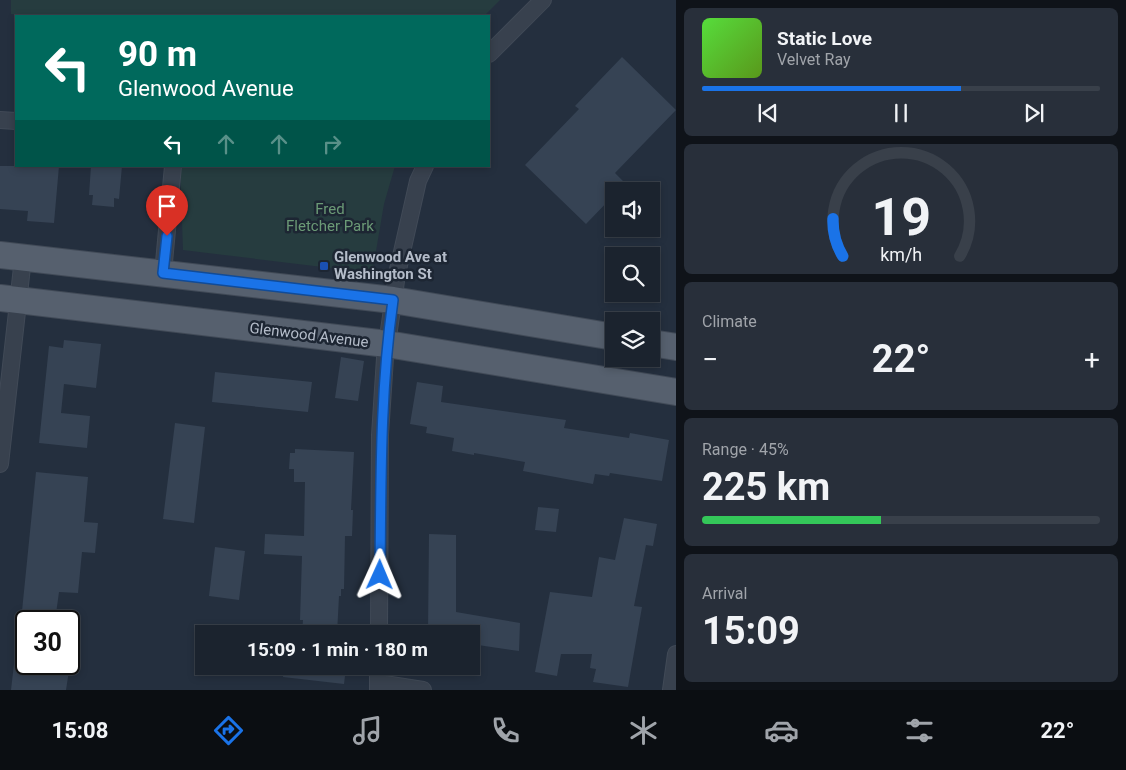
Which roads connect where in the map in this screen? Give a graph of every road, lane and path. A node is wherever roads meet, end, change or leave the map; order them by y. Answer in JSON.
{"nodes":[{"id":1,"x":543,"y":0,"type":"edge"},
{"id":2,"x":490,"y":53,"type":"edge"},
{"id":3,"x":0,"y":120,"type":"edge"},
{"id":4,"x":15,"y":121,"type":"edge"},
{"id":5,"x":173,"y":167,"type":"edge"},
{"id":6,"x":425,"y":167,"type":"edge"},
{"id":7,"x":12,"y":256,"type":"edge"},
{"id":8,"x":163,"y":273,"type":"junction"},
{"id":9,"x":10,"y":300,"type":"edge"},
{"id":10,"x":393,"y":300,"type":"junction"},
{"id":11,"x":605,"y":335,"type":"edge"},
{"id":12,"x":387,"y":344,"type":"junction"},
{"id":13,"x":660,"y":344,"type":"edge"},
{"id":14,"x":676,"y":347,"type":"edge"},
{"id":15,"x":676,"y":392,"type":"edge"},
{"id":16,"x":0,"y":464,"type":"edge"},
{"id":17,"x":379,"y":625,"type":"edge"},
{"id":18,"x":676,"y":654,"type":"edge"},
{"id":19,"x":378,"y":686,"type":"edge"},
{"id":20,"x":423,"y":690,"type":"edge"},
{"id":21,"x":670,"y":690,"type":"edge"}],
"edges":[{"from":1,"to":2,"type":"street"},
{"from":3,"to":4,"type":"street"},
{"from":5,"to":8,"type":"street"},
{"from":6,"to":10,"type":"street"},
{"from":7,"to":8,"type":"main road"},
{"from":7,"to":9,"type":"street"},
{"from":8,"to":10,"type":"main road"},
{"from":9,"to":12,"type":"main road","name":"Glenwood Avenue"},
{"from":9,"to":16,"type":"street"},
{"from":10,"to":11,"type":"main road"},
{"from":10,"to":12,"type":"street"},
{"from":12,"to":15,"type":"main road","name":"Glenwood Avenue"},
{"from":12,"to":17,"type":"street"},
{"from":13,"to":14,"type":"main road"},
{"from":18,"to":21,"type":"street"},
{"from":19,"to":20,"type":"street"}]}
